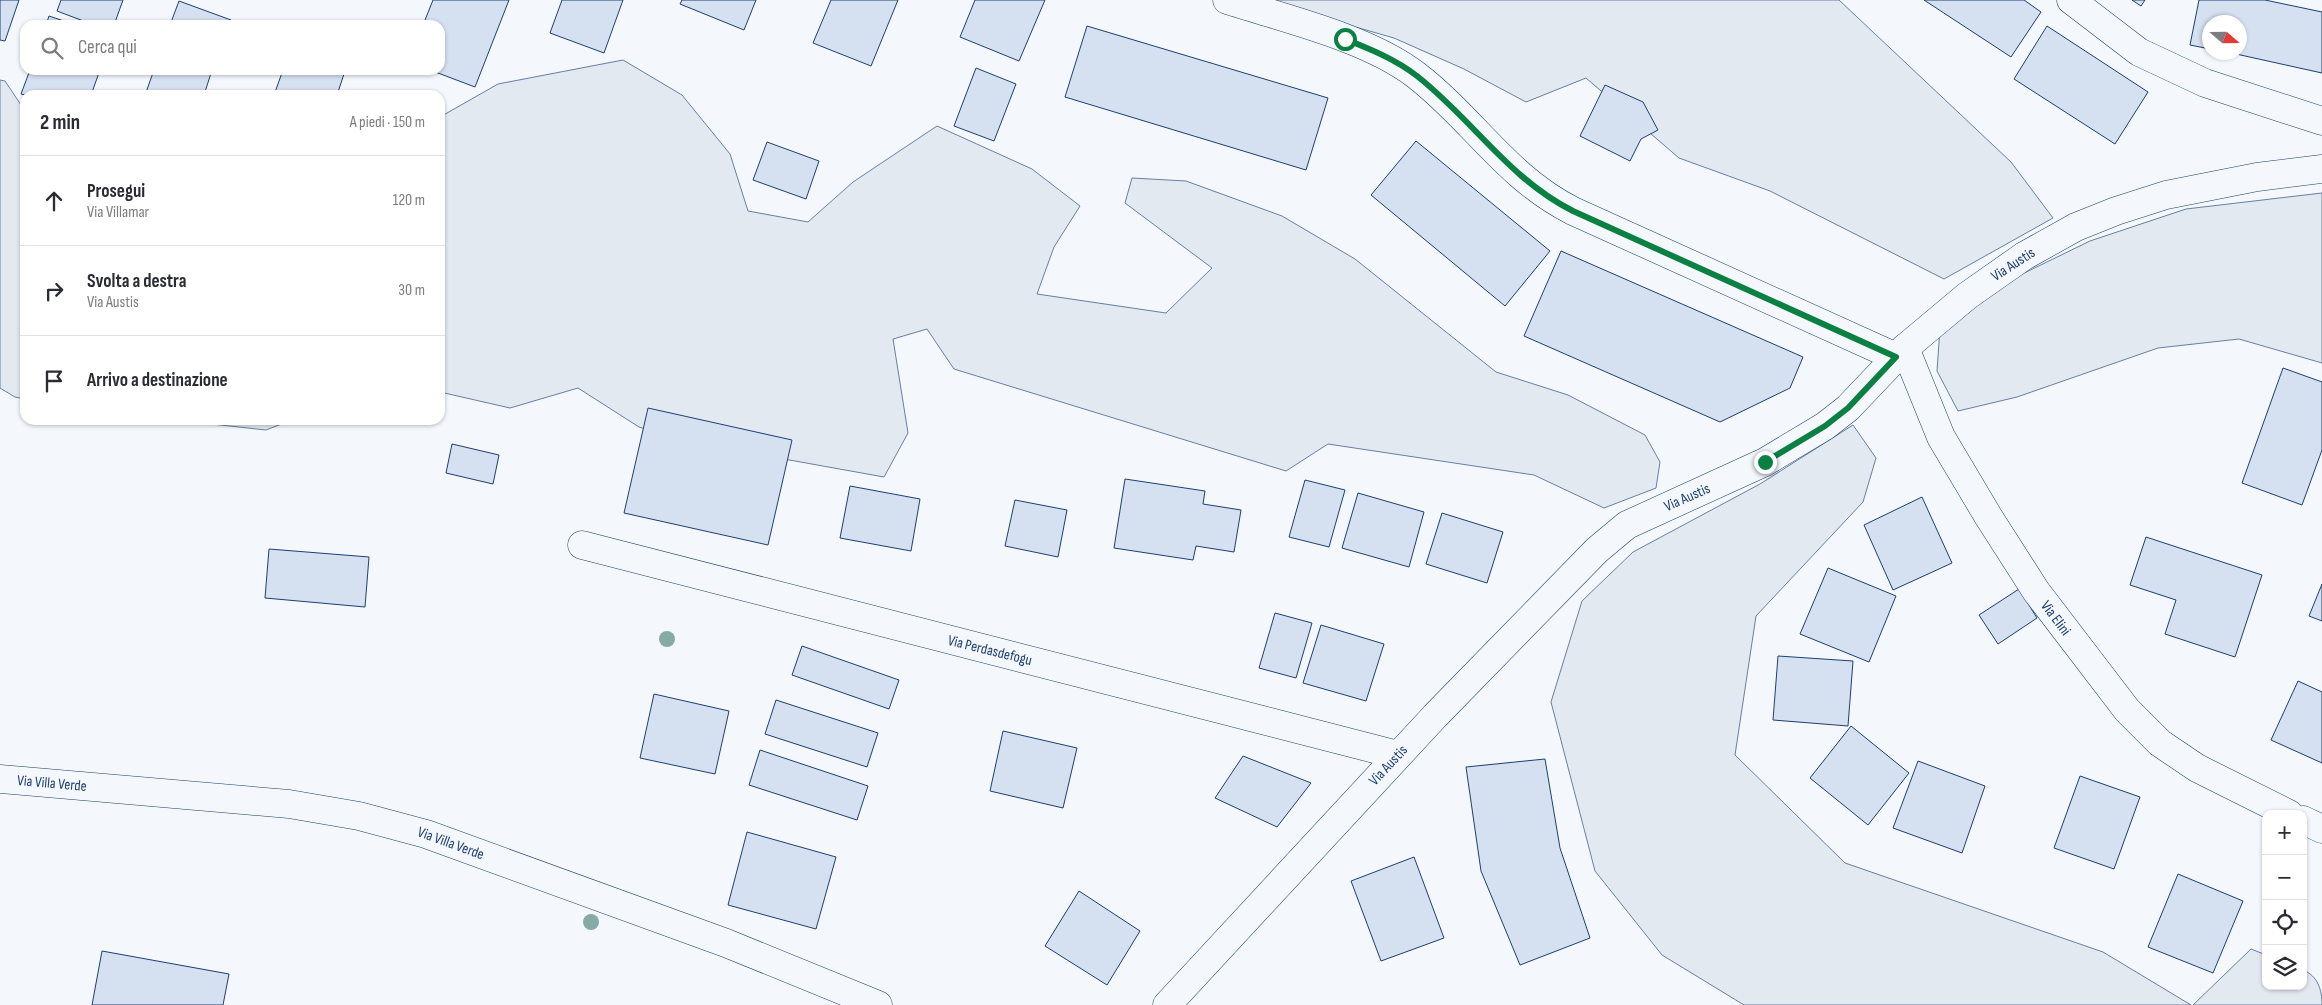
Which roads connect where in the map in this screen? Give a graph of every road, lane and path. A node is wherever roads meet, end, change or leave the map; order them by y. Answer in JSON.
{"nodes":[{"id":1,"x":1227,"y":0,"type":"edge"},
{"id":2,"x":2071,"y":0,"type":"edge"},
{"id":3,"x":2322,"y":120,"type":"edge"},
{"id":4,"x":2322,"y":169,"type":"edge"},
{"id":5,"x":1901,"y":352,"type":"junction"},
{"id":6,"x":582,"y":545,"type":"dead end"},
{"id":7,"x":1398,"y":754,"type":"junction"},
{"id":8,"x":0,"y":778,"type":"edge"},
{"id":9,"x":2281,"y":810,"type":"edge"},
{"id":10,"x":2307,"y":822,"type":"edge"},
{"id":11,"x":2322,"y":829,"type":"edge"},
{"id":12,"x":878,"y":1005,"type":"edge"},
{"id":13,"x":1167,"y":1005,"type":"edge"}],
"edges":[{"from":1,"to":5,"type":"street"},
{"from":2,"to":3,"type":"street"},
{"from":4,"to":5,"type":"street","name":"Via Austis"},
{"from":5,"to":7,"type":"street","name":"Via Austis"},
{"from":5,"to":9,"type":"street","name":"Via Elini"},
{"from":6,"to":7,"type":"street","name":"Via Perdasdefogu"},
{"from":7,"to":13,"type":"street","name":"Via Austis"},
{"from":8,"to":12,"type":"street","name":"Via Villa Verde"},
{"from":10,"to":11,"type":"street"}]}
